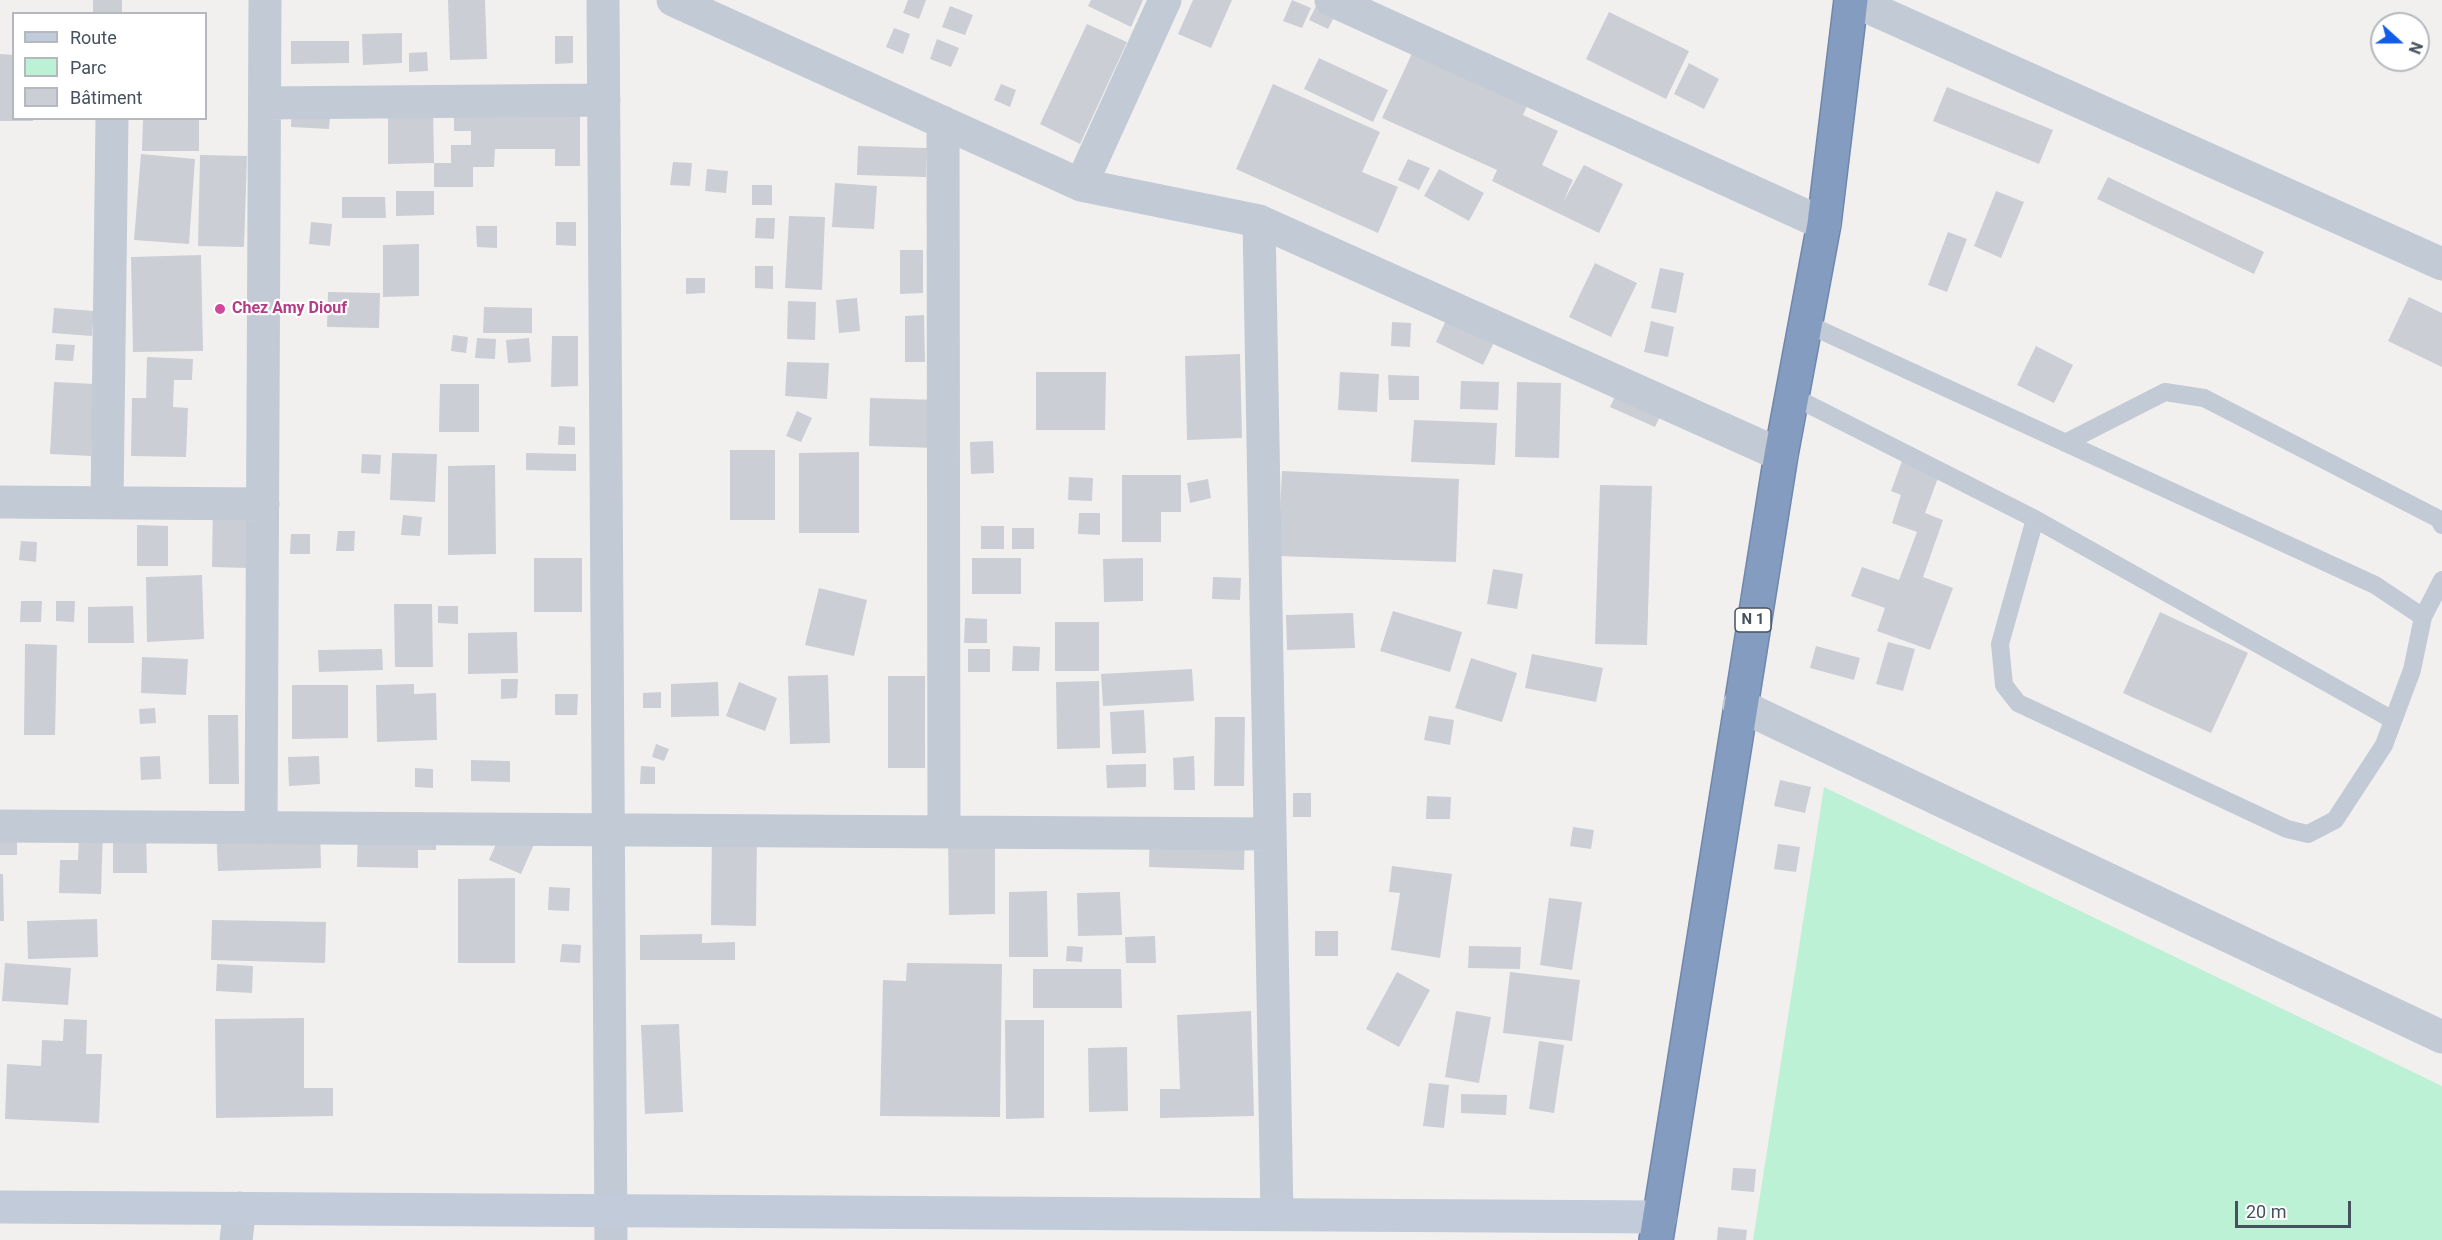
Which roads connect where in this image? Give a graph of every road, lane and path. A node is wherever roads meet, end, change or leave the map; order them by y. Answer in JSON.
{"nodes":[{"id":1,"x":265,"y":0,"type":"edge"},
{"id":2,"x":603,"y":0,"type":"edge"},
{"id":3,"x":673,"y":0,"type":"edge"},
{"id":4,"x":1165,"y":0,"type":"edge"},
{"id":5,"x":1331,"y":0,"type":"edge"},
{"id":6,"x":1852,"y":0,"type":"edge"},
{"id":7,"x":604,"y":100,"type":"junction"},
{"id":8,"x":265,"y":103,"type":"junction"},
{"id":9,"x":112,"y":120,"type":"edge"},
{"id":10,"x":943,"y":122,"type":"junction"},
{"id":11,"x":1081,"y":185,"type":"junction"},
{"id":12,"x":1258,"y":222,"type":"junction"},
{"id":13,"x":1824,"y":224,"type":"junction"},
{"id":14,"x":2442,"y":264,"type":"edge"},
{"id":15,"x":1805,"y":323,"type":"junction"},
{"id":16,"x":1792,"y":396,"type":"junction"},
{"id":17,"x":2065,"y":443,"type":"junction"},
{"id":18,"x":1780,"y":455,"type":"junction"},
{"id":19,"x":0,"y":502,"type":"edge"},
{"id":20,"x":107,"y":503,"type":"junction"},
{"id":21,"x":263,"y":504,"type":"junction"},
{"id":22,"x":2035,"y":519,"type":"junction"},
{"id":23,"x":2442,"y":525,"type":"edge"},
{"id":24,"x":2442,"y":580,"type":"edge"},
{"id":25,"x":2423,"y":616,"type":"junction"},
{"id":26,"x":1739,"y":705,"type":"junction"},
{"id":27,"x":2393,"y":720,"type":"junction"},
{"id":28,"x":0,"y":826,"type":"edge"},
{"id":29,"x":261,"y":828,"type":"junction"},
{"id":30,"x":608,"y":830,"type":"junction"},
{"id":31,"x":944,"y":831,"type":"junction"},
{"id":32,"x":1270,"y":834,"type":"junction"},
{"id":33,"x":2442,"y":1037,"type":"edge"},
{"id":34,"x":0,"y":1207,"type":"edge"},
{"id":35,"x":240,"y":1208,"type":"junction"},
{"id":36,"x":1277,"y":1214,"type":"junction"},
{"id":37,"x":611,"y":1226,"type":"edge"},
{"id":38,"x":1658,"y":1229,"type":"edge"},
{"id":39,"x":236,"y":1240,"type":"edge"}],
"edges":[{"from":1,"to":8,"type":"street"},
{"from":2,"to":7,"type":"street"},
{"from":3,"to":10,"type":"street"},
{"from":4,"to":11,"type":"street"},
{"from":5,"to":13,"type":"street"},
{"from":6,"to":13,"type":"highway","number":"N 1"},
{"from":6,"to":14,"type":"street"},
{"from":7,"to":8,"type":"street"},
{"from":7,"to":30,"type":"street"},
{"from":8,"to":21,"type":"street"},
{"from":9,"to":20,"type":"street"},
{"from":10,"to":11,"type":"street"},
{"from":10,"to":31,"type":"street"},
{"from":11,"to":12,"type":"street"},
{"from":12,"to":18,"type":"street"},
{"from":12,"to":32,"type":"street"},
{"from":13,"to":15,"type":"highway","number":"N 1"},
{"from":15,"to":16,"type":"highway","number":"N 1"},
{"from":15,"to":17,"type":"lane"},
{"from":16,"to":18,"type":"highway","number":"N 1"},
{"from":16,"to":22,"type":"lane"},
{"from":17,"to":23,"type":"lane"},
{"from":17,"to":25,"type":"lane"},
{"from":18,"to":26,"type":"highway","number":"N 1"},
{"from":19,"to":20,"type":"street"},
{"from":20,"to":21,"type":"street"},
{"from":21,"to":29,"type":"street"},
{"from":22,"to":27,"type":"lane"},
{"from":22,"to":27,"type":"lane"},
{"from":24,"to":25,"type":"lane"},
{"from":25,"to":27,"type":"lane"},
{"from":26,"to":33,"type":"street"},
{"from":26,"to":38,"type":"highway","number":"N 1"},
{"from":28,"to":29,"type":"street"},
{"from":29,"to":30,"type":"street"},
{"from":30,"to":31,"type":"street"},
{"from":30,"to":37,"type":"street"},
{"from":31,"to":32,"type":"street"},
{"from":32,"to":36,"type":"street"},
{"from":34,"to":35,"type":"main road"},
{"from":35,"to":37,"type":"main road"},
{"from":35,"to":39,"type":"street"},
{"from":36,"to":37,"type":"main road"},
{"from":36,"to":38,"type":"main road"}]}
